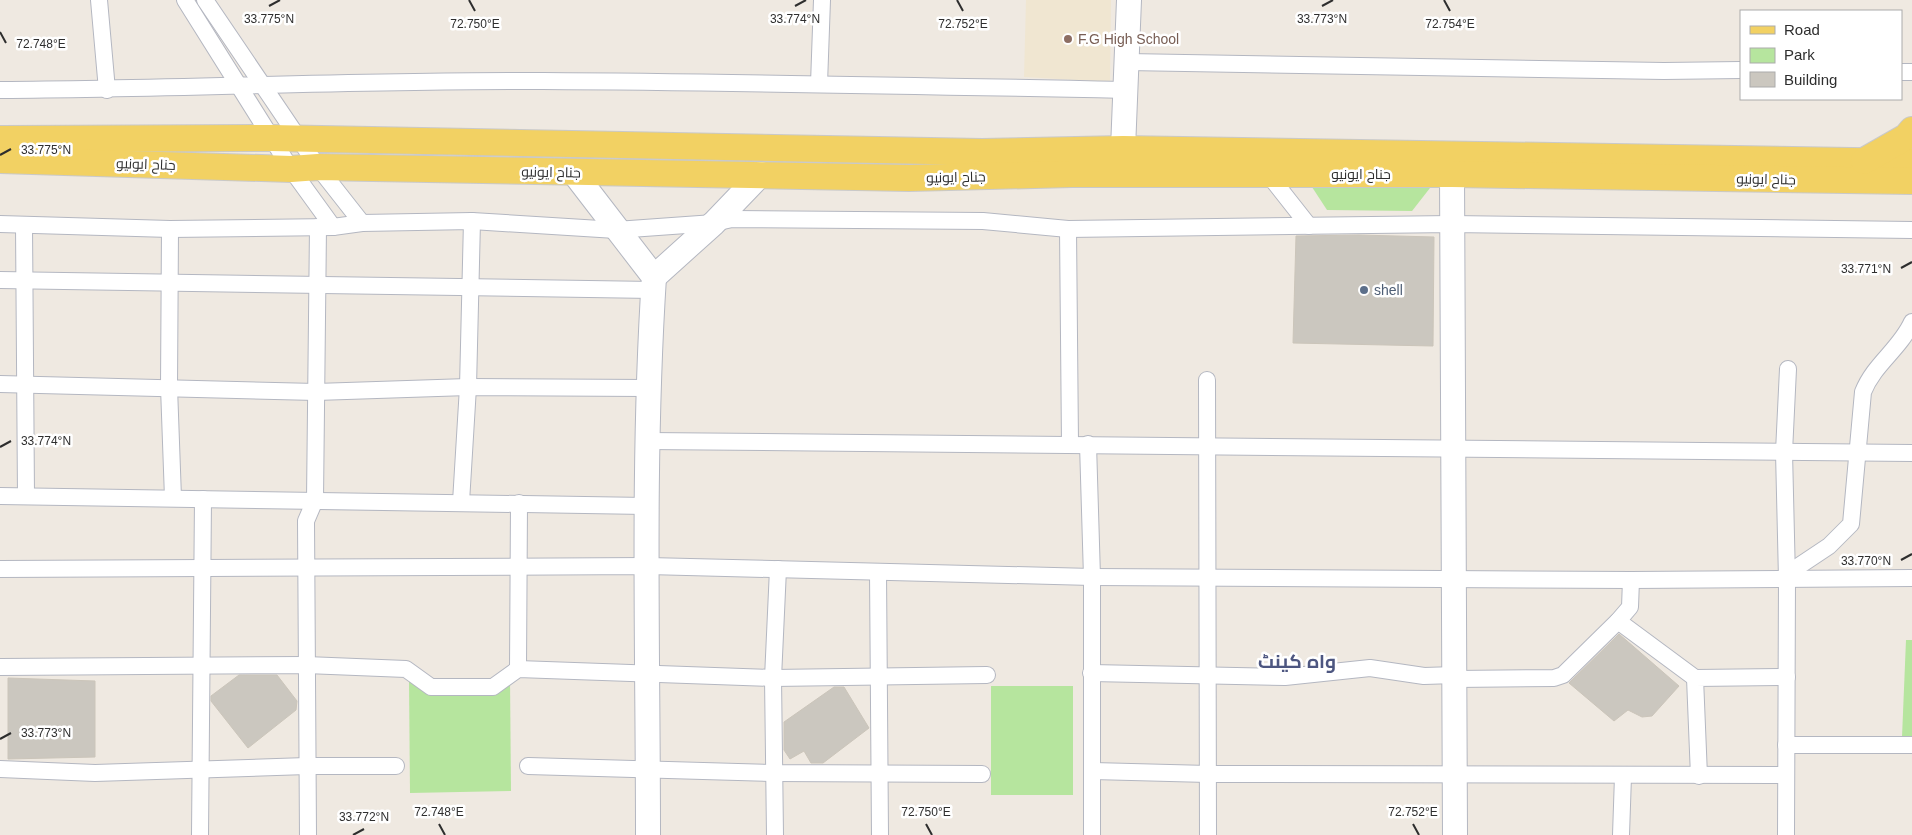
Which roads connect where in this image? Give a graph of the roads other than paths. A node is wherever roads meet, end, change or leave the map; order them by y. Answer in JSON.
{"nodes":[{"id":1,"x":99,"y":0,"type":"edge"},
{"id":2,"x":185,"y":0,"type":"edge"},
{"id":3,"x":205,"y":0,"type":"edge"},
{"id":4,"x":822,"y":0,"type":"edge"},
{"id":5,"x":1129,"y":0,"type":"edge"},
{"id":6,"x":1127,"y":62,"type":"junction"},
{"id":7,"x":1740,"y":70,"type":"edge"},
{"id":8,"x":260,"y":84,"type":"junction"},
{"id":9,"x":819,"y":84,"type":"junction"},
{"id":10,"x":239,"y":86,"type":"junction"},
{"id":11,"x":0,"y":90,"type":"edge"},
{"id":12,"x":107,"y":90,"type":"junction"},
{"id":13,"x":1126,"y":90,"type":"junction"},
{"id":14,"x":1912,"y":130,"type":"edge"},
{"id":15,"x":271,"y":138,"type":"junction"},
{"id":16,"x":0,"y":139,"type":"edge"},
{"id":17,"x":300,"y":140,"type":"junction"},
{"id":18,"x":1123,"y":149,"type":"junction"},
{"id":19,"x":0,"y":160,"type":"edge"},
{"id":20,"x":1863,"y":162,"type":"junction"},
{"id":21,"x":1912,"y":162,"type":"edge"},
{"id":22,"x":318,"y":167,"type":"junction"},
{"id":23,"x":291,"y":169,"type":"junction"},
{"id":24,"x":574,"y":172,"type":"junction"},
{"id":25,"x":761,"y":174,"type":"junction"},
{"id":26,"x":1268,"y":174,"type":"junction"},
{"id":27,"x":1452,"y":174,"type":"junction"},
{"id":28,"x":1912,"y":181,"type":"edge"},
{"id":29,"x":472,"y":221,"type":"junction"},
{"id":30,"x":362,"y":222,"type":"junction"},
{"id":31,"x":714,"y":223,"type":"junction"},
{"id":32,"x":0,"y":224,"type":"edge"},
{"id":33,"x":24,"y":224,"type":"junction"},
{"id":34,"x":1452,"y":224,"type":"junction"},
{"id":35,"x":1309,"y":226,"type":"junction"},
{"id":36,"x":326,"y":227,"type":"junction"},
{"id":37,"x":170,"y":229,"type":"junction"},
{"id":38,"x":1068,"y":229,"type":"junction"},
{"id":39,"x":616,"y":230,"type":"junction"},
{"id":40,"x":1912,"y":230,"type":"edge"},
{"id":41,"x":0,"y":280,"type":"edge"},
{"id":42,"x":25,"y":281,"type":"junction"},
{"id":43,"x":170,"y":283,"type":"junction"},
{"id":44,"x":653,"y":284,"type":"junction"},
{"id":45,"x":317,"y":286,"type":"junction"},
{"id":46,"x":469,"y":288,"type":"junction"},
{"id":47,"x":1912,"y":322,"type":"edge"},
{"id":48,"x":1788,"y":369,"type":"dead end"},
{"id":49,"x":1208,"y":380,"type":"dead end"},
{"id":50,"x":26,"y":383,"type":"junction"},
{"id":51,"x":0,"y":384,"type":"edge"},
{"id":52,"x":169,"y":387,"type":"junction"},
{"id":53,"x":468,"y":387,"type":"junction"},
{"id":54,"x":647,"y":388,"type":"junction"},
{"id":55,"x":316,"y":392,"type":"junction"},
{"id":56,"x":647,"y":441,"type":"junction"},
{"id":57,"x":1070,"y":444,"type":"junction"},
{"id":58,"x":1088,"y":444,"type":"junction"},
{"id":59,"x":1208,"y":445,"type":"junction"},
{"id":60,"x":1454,"y":449,"type":"junction"},
{"id":61,"x":1784,"y":452,"type":"junction"},
{"id":62,"x":1857,"y":452,"type":"junction"},
{"id":63,"x":1912,"y":453,"type":"edge"},
{"id":64,"x":0,"y":496,"type":"edge"},
{"id":65,"x":26,"y":496,"type":"junction"},
{"id":66,"x":173,"y":498,"type":"junction"},
{"id":67,"x":203,"y":499,"type":"junction"},
{"id":68,"x":315,"y":500,"type":"junction"},
{"id":69,"x":461,"y":502,"type":"junction"},
{"id":70,"x":519,"y":503,"type":"junction"},
{"id":71,"x":646,"y":506,"type":"junction"},
{"id":72,"x":648,"y":566,"type":"junction"},
{"id":73,"x":203,"y":567,"type":"junction"},
{"id":74,"x":306,"y":567,"type":"junction"},
{"id":75,"x":517,"y":567,"type":"junction"},
{"id":76,"x":0,"y":569,"type":"edge"},
{"id":77,"x":778,"y":569,"type":"junction"},
{"id":78,"x":878,"y":572,"type":"junction"},
{"id":79,"x":1207,"y":576,"type":"junction"},
{"id":80,"x":1092,"y":577,"type":"junction"},
{"id":81,"x":1787,"y":577,"type":"junction"},
{"id":82,"x":1912,"y":578,"type":"edge"},
{"id":83,"x":1456,"y":579,"type":"junction"},
{"id":84,"x":1631,"y":580,"type":"junction"},
{"id":85,"x":1618,"y":622,"type":"junction"},
{"id":86,"x":306,"y":666,"type":"junction"},
{"id":87,"x":0,"y":667,"type":"edge"},
{"id":88,"x":202,"y":667,"type":"junction"},
{"id":89,"x":518,"y":669,"type":"junction"},
{"id":90,"x":648,"y":672,"type":"junction"},
{"id":91,"x":1091,"y":673,"type":"junction"},
{"id":92,"x":1208,"y":674,"type":"junction"},
{"id":93,"x":987,"y":675,"type":"dead end"},
{"id":94,"x":879,"y":676,"type":"junction"},
{"id":95,"x":1455,"y":677,"type":"junction"},
{"id":96,"x":1787,"y":677,"type":"junction"},
{"id":97,"x":773,"y":678,"type":"junction"},
{"id":98,"x":1695,"y":678,"type":"junction"},
{"id":99,"x":1786,"y":745,"type":"junction"},
{"id":100,"x":1912,"y":746,"type":"edge"},
{"id":101,"x":307,"y":766,"type":"junction"},
{"id":102,"x":396,"y":766,"type":"dead end"},
{"id":103,"x":528,"y":766,"type":"dead end"},
{"id":104,"x":0,"y":769,"type":"edge"},
{"id":105,"x":648,"y":769,"type":"junction"},
{"id":106,"x":202,"y":771,"type":"junction"},
{"id":107,"x":1093,"y":771,"type":"junction"},
{"id":108,"x":880,"y":772,"type":"junction"},
{"id":109,"x":774,"y":773,"type":"junction"},
{"id":110,"x":982,"y":774,"type":"dead end"},
{"id":111,"x":1208,"y":774,"type":"junction"},
{"id":112,"x":1455,"y":776,"type":"junction"},
{"id":113,"x":1623,"y":776,"type":"junction"},
{"id":114,"x":1699,"y":776,"type":"junction"},
{"id":115,"x":1786,"y":776,"type":"junction"},
{"id":116,"x":200,"y":835,"type":"edge"},
{"id":117,"x":308,"y":835,"type":"edge"},
{"id":118,"x":648,"y":835,"type":"edge"},
{"id":119,"x":775,"y":835,"type":"edge"},
{"id":120,"x":880,"y":835,"type":"edge"},
{"id":121,"x":1092,"y":835,"type":"edge"},
{"id":122,"x":1208,"y":835,"type":"edge"},
{"id":123,"x":1455,"y":835,"type":"edge"},
{"id":124,"x":1621,"y":835,"type":"edge"},
{"id":125,"x":1786,"y":835,"type":"edge"}],
"edges":[{"from":1,"to":12,"type":"street"},
{"from":2,"to":10,"type":"street"},
{"from":3,"to":8,"type":"street"},
{"from":4,"to":9,"type":"street"},
{"from":5,"to":6,"type":"street"},
{"from":6,"to":7,"type":"street"},
{"from":6,"to":13,"type":"street"},
{"from":8,"to":9,"type":"street"},
{"from":8,"to":10,"type":"street"},
{"from":8,"to":17,"type":"street"},
{"from":9,"to":13,"type":"street"},
{"from":10,"to":12,"type":"street"},
{"from":10,"to":15,"type":"street"},
{"from":11,"to":12,"type":"street"},
{"from":13,"to":18,"type":"street"},
{"from":14,"to":20,"type":"main road"},
{"from":15,"to":16,"type":"main road","name":"جناح ایونیو"},
{"from":15,"to":17,"type":"main road","name":"جناح ایونیو"},
{"from":15,"to":23,"type":"street"},
{"from":17,"to":18,"type":"main road","name":"جناح ایونیو"},
{"from":17,"to":22,"type":"street"},
{"from":18,"to":20,"type":"main road","name":"جناح ایونیو"},
{"from":19,"to":23,"type":"main road","name":"جناح ایونیو"},
{"from":20,"to":21,"type":"main road","name":"جناح ایونیو"},
{"from":22,"to":23,"type":"main road","name":"جناح ایونیو"},
{"from":22,"to":24,"type":"main road","name":"جناح ایونیو"},
{"from":22,"to":30,"type":"street"},
{"from":23,"to":36,"type":"street"},
{"from":24,"to":25,"type":"main road","name":"جناح ایونیو"},
{"from":24,"to":39,"type":"street"},
{"from":25,"to":26,"type":"main road","name":"جناح ایونیو"},
{"from":25,"to":31,"type":"street"},
{"from":26,"to":27,"type":"main road","name":"جناح ایونیو"},
{"from":26,"to":35,"type":"street"},
{"from":27,"to":28,"type":"main road","name":"جناح ایونیو"},
{"from":27,"to":34,"type":"street"},
{"from":29,"to":30,"type":"street"},
{"from":29,"to":39,"type":"street"},
{"from":29,"to":46,"type":"street"},
{"from":30,"to":36,"type":"street"},
{"from":31,"to":38,"type":"street"},
{"from":31,"to":39,"type":"street"},
{"from":31,"to":44,"type":"street"},
{"from":32,"to":33,"type":"street"},
{"from":33,"to":37,"type":"street"},
{"from":33,"to":42,"type":"street"},
{"from":34,"to":35,"type":"street"},
{"from":34,"to":40,"type":"street"},
{"from":34,"to":60,"type":"street"},
{"from":35,"to":38,"type":"street"},
{"from":36,"to":37,"type":"street"},
{"from":36,"to":45,"type":"street"},
{"from":37,"to":43,"type":"street"},
{"from":38,"to":57,"type":"street"},
{"from":39,"to":44,"type":"street"},
{"from":41,"to":42,"type":"street"},
{"from":42,"to":43,"type":"street"},
{"from":42,"to":50,"type":"street"},
{"from":43,"to":45,"type":"street"},
{"from":43,"to":52,"type":"street"},
{"from":44,"to":46,"type":"street"},
{"from":44,"to":54,"type":"street"},
{"from":45,"to":46,"type":"street"},
{"from":45,"to":55,"type":"street"},
{"from":46,"to":53,"type":"street"},
{"from":47,"to":62,"type":"street"},
{"from":48,"to":61,"type":"street"},
{"from":49,"to":59,"type":"street"},
{"from":50,"to":51,"type":"street"},
{"from":50,"to":52,"type":"street"},
{"from":50,"to":65,"type":"street"},
{"from":52,"to":55,"type":"street"},
{"from":52,"to":66,"type":"street"},
{"from":53,"to":54,"type":"street"},
{"from":53,"to":55,"type":"street"},
{"from":53,"to":69,"type":"street"},
{"from":54,"to":56,"type":"street"},
{"from":55,"to":68,"type":"street"},
{"from":56,"to":57,"type":"street"},
{"from":56,"to":71,"type":"street"},
{"from":57,"to":58,"type":"street"},
{"from":58,"to":59,"type":"street"},
{"from":58,"to":80,"type":"street"},
{"from":59,"to":60,"type":"street"},
{"from":59,"to":79,"type":"street"},
{"from":60,"to":61,"type":"street"},
{"from":60,"to":83,"type":"street"},
{"from":61,"to":62,"type":"street"},
{"from":61,"to":81,"type":"street"},
{"from":62,"to":63,"type":"street"},
{"from":62,"to":81,"type":"street"},
{"from":64,"to":65,"type":"street"},
{"from":65,"to":66,"type":"street"},
{"from":66,"to":67,"type":"street"},
{"from":67,"to":68,"type":"street"},
{"from":67,"to":73,"type":"street"},
{"from":68,"to":69,"type":"street"},
{"from":68,"to":74,"type":"street"},
{"from":69,"to":70,"type":"street"},
{"from":70,"to":71,"type":"street"},
{"from":70,"to":75,"type":"street"},
{"from":71,"to":72,"type":"street"},
{"from":72,"to":75,"type":"street"},
{"from":72,"to":77,"type":"street"},
{"from":72,"to":90,"type":"street"},
{"from":73,"to":74,"type":"street"},
{"from":73,"to":76,"type":"street"},
{"from":73,"to":88,"type":"street"},
{"from":74,"to":75,"type":"street"},
{"from":74,"to":86,"type":"street"},
{"from":75,"to":89,"type":"street"},
{"from":77,"to":78,"type":"street"},
{"from":77,"to":97,"type":"street"},
{"from":78,"to":80,"type":"street"},
{"from":78,"to":94,"type":"street"},
{"from":79,"to":80,"type":"street"},
{"from":79,"to":83,"type":"street"},
{"from":79,"to":92,"type":"street"},
{"from":80,"to":91,"type":"street"},
{"from":81,"to":82,"type":"street"},
{"from":81,"to":84,"type":"street"},
{"from":81,"to":96,"type":"street"},
{"from":83,"to":84,"type":"street"},
{"from":83,"to":95,"type":"street"},
{"from":84,"to":85,"type":"street"},
{"from":85,"to":95,"type":"street"},
{"from":85,"to":98,"type":"street"},
{"from":86,"to":88,"type":"street"},
{"from":86,"to":89,"type":"street"},
{"from":86,"to":101,"type":"street"},
{"from":87,"to":88,"type":"street"},
{"from":88,"to":106,"type":"street"},
{"from":89,"to":90,"type":"street"},
{"from":90,"to":97,"type":"street"},
{"from":90,"to":105,"type":"street"},
{"from":91,"to":92,"type":"street"},
{"from":91,"to":107,"type":"street"},
{"from":92,"to":95,"type":"street"},
{"from":92,"to":111,"type":"street"},
{"from":93,"to":94,"type":"street"},
{"from":94,"to":97,"type":"street"},
{"from":94,"to":108,"type":"street"},
{"from":95,"to":112,"type":"street"},
{"from":96,"to":98,"type":"street"},
{"from":96,"to":99,"type":"street"},
{"from":97,"to":109,"type":"street"},
{"from":98,"to":114,"type":"street"},
{"from":99,"to":100,"type":"street"},
{"from":99,"to":115,"type":"street"},
{"from":101,"to":102,"type":"street"},
{"from":101,"to":106,"type":"street"},
{"from":101,"to":117,"type":"street"},
{"from":103,"to":105,"type":"street"},
{"from":104,"to":106,"type":"street"},
{"from":105,"to":109,"type":"street"},
{"from":105,"to":118,"type":"street"},
{"from":106,"to":116,"type":"street"},
{"from":107,"to":111,"type":"street"},
{"from":107,"to":121,"type":"street"},
{"from":108,"to":109,"type":"street"},
{"from":108,"to":110,"type":"street"},
{"from":108,"to":120,"type":"street"},
{"from":109,"to":119,"type":"street"},
{"from":111,"to":112,"type":"street"},
{"from":111,"to":122,"type":"street"},
{"from":112,"to":113,"type":"street"},
{"from":112,"to":123,"type":"street"},
{"from":113,"to":114,"type":"street"},
{"from":113,"to":124,"type":"street"},
{"from":114,"to":115,"type":"street"},
{"from":115,"to":125,"type":"street"}]}
